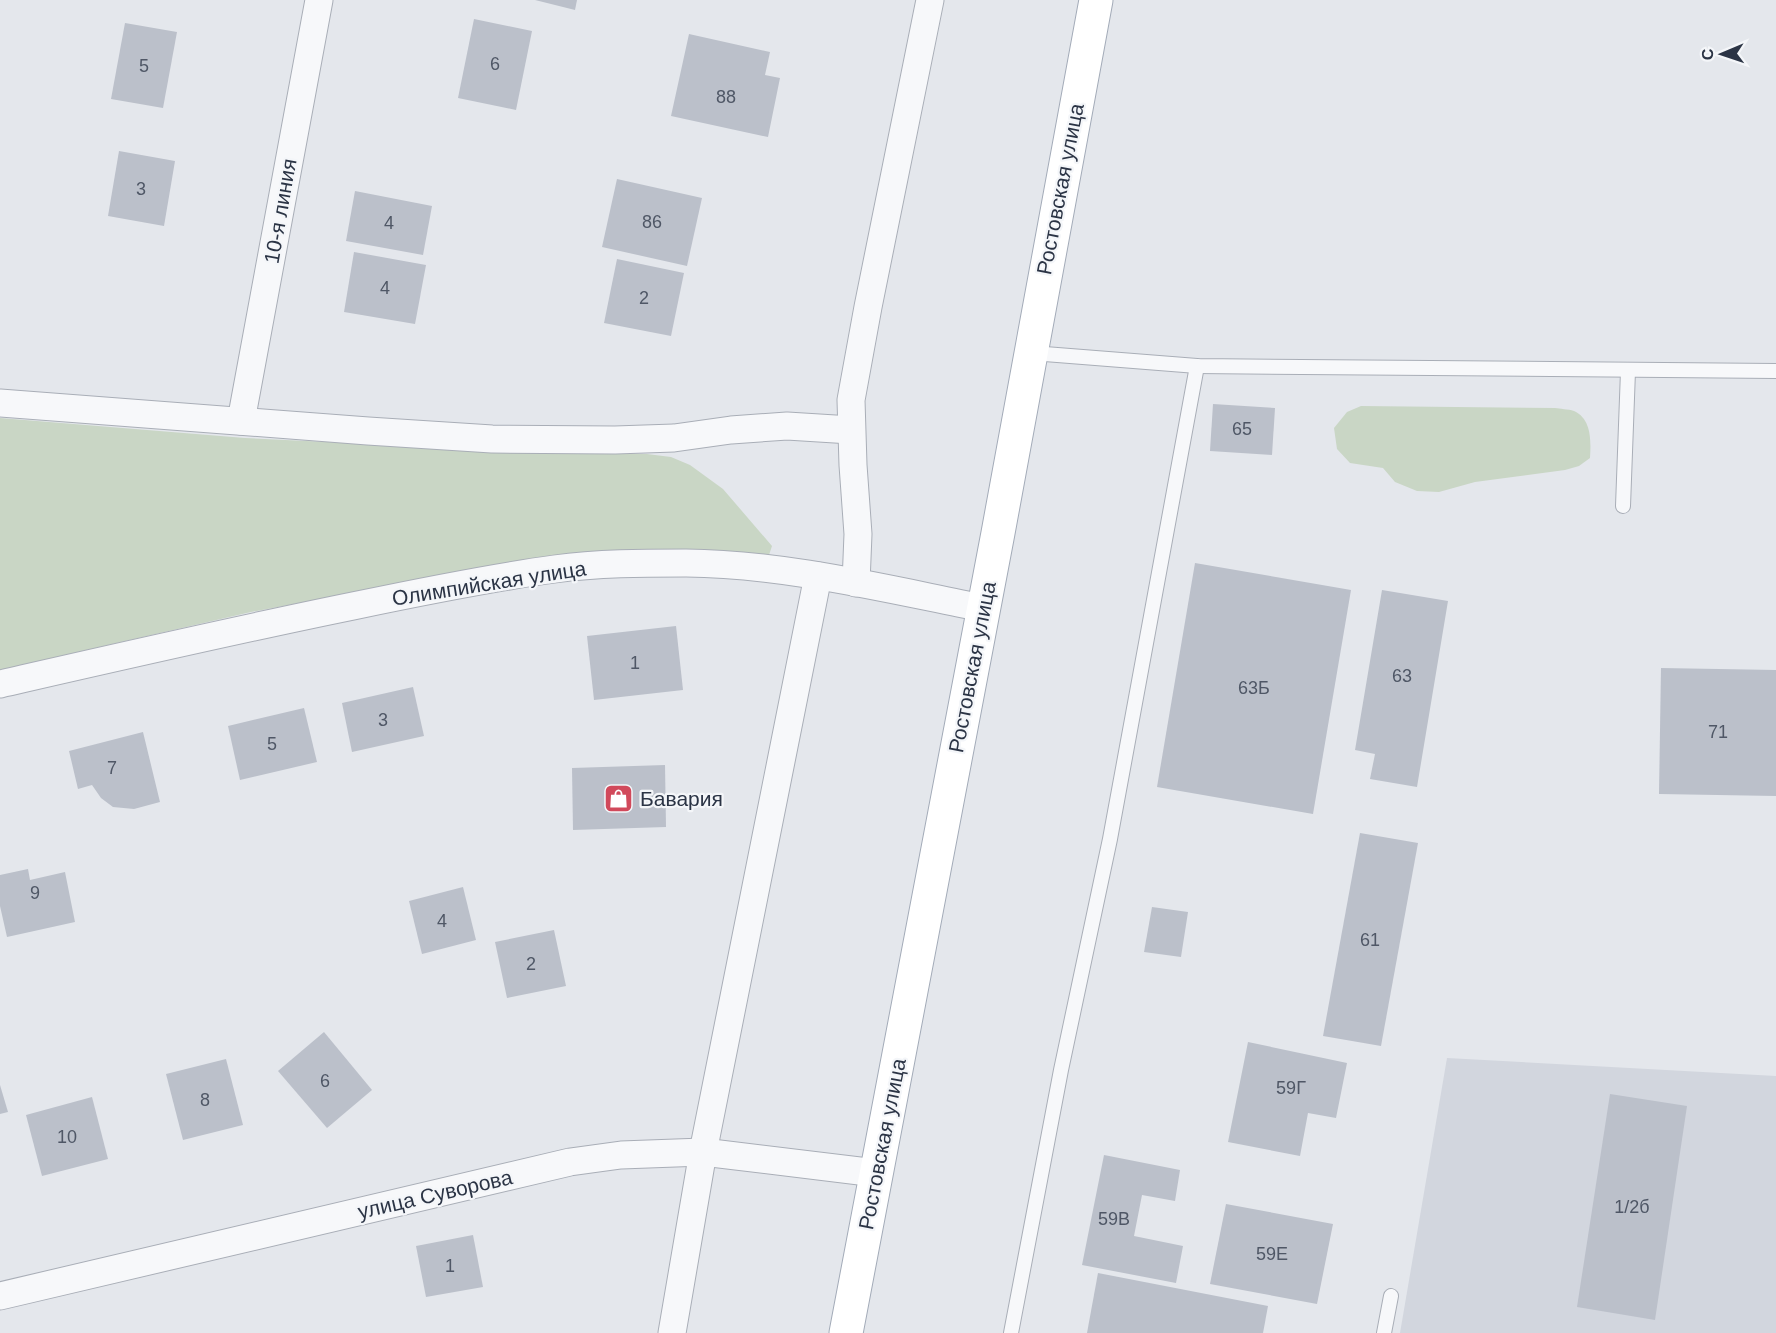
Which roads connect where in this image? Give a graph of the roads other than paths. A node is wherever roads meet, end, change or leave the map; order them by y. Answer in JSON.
{"nodes":[{"id":1,"x":319,"y":0,"type":"edge"},
{"id":2,"x":930,"y":0,"type":"edge"},
{"id":3,"x":1096,"y":0,"type":"edge"},
{"id":4,"x":1030,"y":352,"type":"junction"},
{"id":5,"x":1197,"y":366,"type":"junction"},
{"id":6,"x":1628,"y":371,"type":"junction"},
{"id":7,"x":1776,"y":371,"type":"edge"},
{"id":8,"x":0,"y":403,"type":"edge"},
{"id":9,"x":241,"y":421,"type":"junction"},
{"id":10,"x":851,"y":430,"type":"junction"},
{"id":11,"x":1623,"y":507,"type":"dead end"},
{"id":12,"x":818,"y":576,"type":"junction"},
{"id":13,"x":856,"y":583,"type":"junction"},
{"id":14,"x":983,"y":608,"type":"junction"},
{"id":15,"x":0,"y":684,"type":"edge"},
{"id":16,"x":703,"y":1152,"type":"junction"},
{"id":17,"x":876,"y":1173,"type":"junction"},
{"id":18,"x":0,"y":1296,"type":"edge"},
{"id":19,"x":1391,"y":1296,"type":"dead end"},
{"id":20,"x":672,"y":1333,"type":"edge"},
{"id":21,"x":846,"y":1333,"type":"edge"},
{"id":22,"x":1011,"y":1333,"type":"edge"},
{"id":23,"x":1384,"y":1333,"type":"edge"}],
"edges":[{"from":1,"to":9,"type":"street","name":"10-я линия"},
{"from":2,"to":10,"type":"street"},
{"from":3,"to":4,"type":"main road","name":"Ростовская улица"},
{"from":4,"to":5,"type":"lane"},
{"from":4,"to":14,"type":"main road","name":"Ростовская улица"},
{"from":5,"to":6,"type":"lane"},
{"from":5,"to":22,"type":"lane"},
{"from":6,"to":7,"type":"lane"},
{"from":6,"to":11,"type":"lane"},
{"from":8,"to":9,"type":"street"},
{"from":9,"to":10,"type":"street"},
{"from":10,"to":13,"type":"street"},
{"from":12,"to":13,"type":"street","name":"Олимпийская улица"},
{"from":12,"to":15,"type":"street","name":"Олимпийская улица"},
{"from":12,"to":16,"type":"street"},
{"from":13,"to":14,"type":"street","name":"Олимпийская улица"},
{"from":14,"to":17,"type":"main road","name":"Ростовская улица"},
{"from":16,"to":17,"type":"street","name":"улица Суворова"},
{"from":16,"to":18,"type":"street","name":"улица Суворова"},
{"from":16,"to":20,"type":"street"},
{"from":17,"to":21,"type":"main road","name":"Ростовская улица"},
{"from":19,"to":23,"type":"lane"}]}
